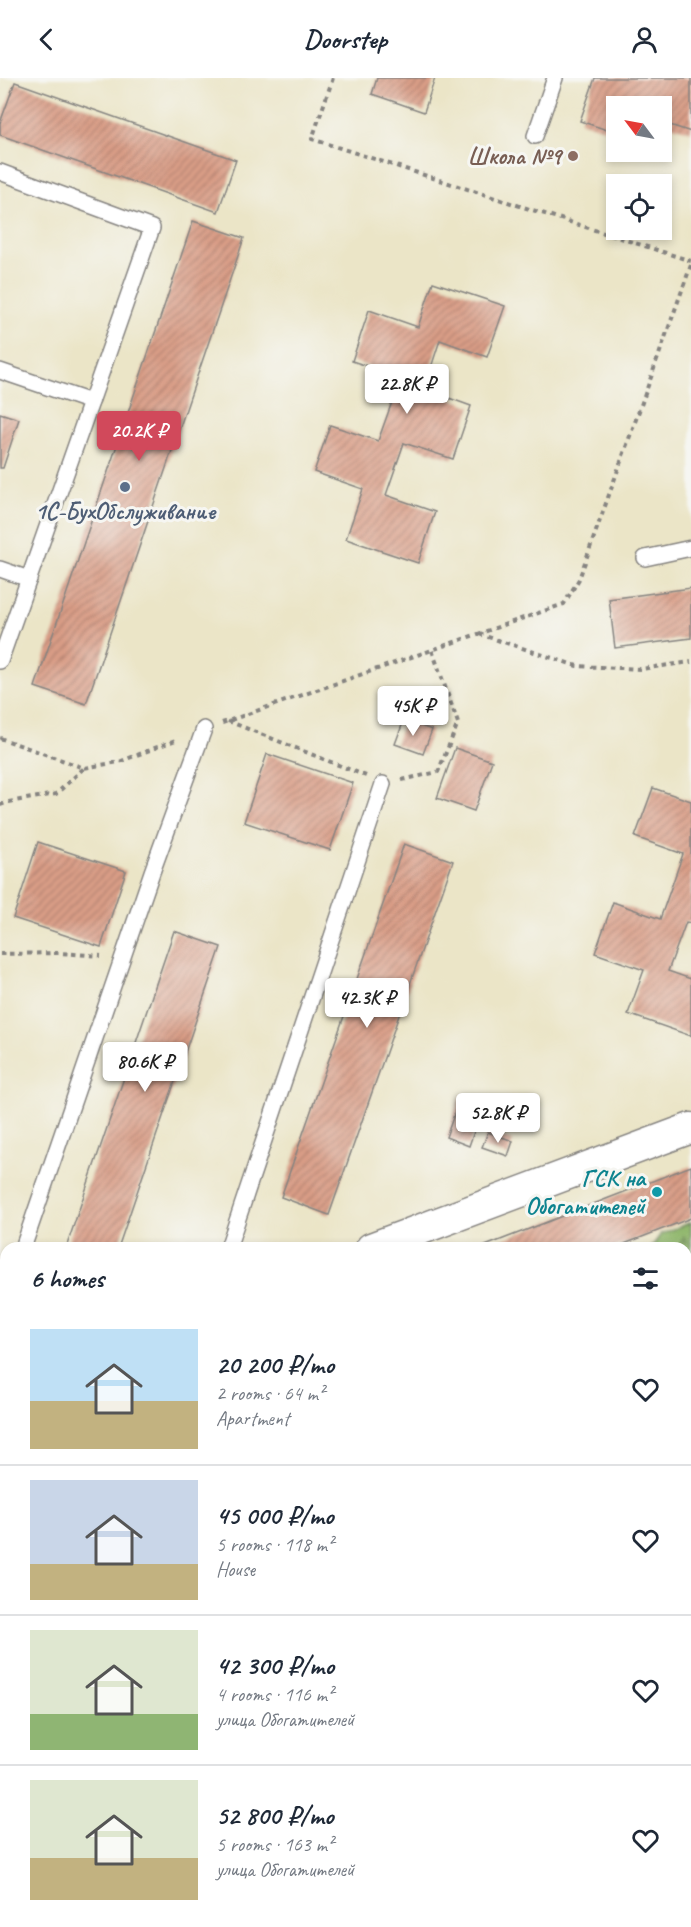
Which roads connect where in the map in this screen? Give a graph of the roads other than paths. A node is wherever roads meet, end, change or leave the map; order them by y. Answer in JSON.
{"nodes":[{"id":1,"x":555,"y":78,"type":"edge"},
{"id":2,"x":535,"y":136,"type":"dead end"},
{"id":3,"x":0,"y":172,"type":"edge"},
{"id":4,"x":0,"y":371,"type":"edge"},
{"id":5,"x":92,"y":402,"type":"junction"},
{"id":6,"x":691,"y":548,"type":"edge"},
{"id":7,"x":645,"y":558,"type":"dead end"},
{"id":8,"x":0,"y":569,"type":"edge"},
{"id":9,"x":29,"y":579,"type":"junction"},
{"id":10,"x":0,"y":662,"type":"edge"},
{"id":11,"x":204,"y":729,"type":"road end"},
{"id":12,"x":383,"y":784,"type":"road end"},
{"id":13,"x":691,"y":1128,"type":"edge"},
{"id":14,"x":25,"y":1242,"type":"edge"},
{"id":15,"x":230,"y":1242,"type":"edge"},
{"id":16,"x":387,"y":1242,"type":"edge"}],
"edges":[{"from":1,"to":2,"type":"lane"},
{"from":3,"to":5,"type":"lane"},
{"from":4,"to":5,"type":"lane"},
{"from":5,"to":9,"type":"lane"},
{"from":6,"to":7,"type":"lane"},
{"from":8,"to":9,"type":"lane"},
{"from":9,"to":10,"type":"lane"},
{"from":11,"to":14,"type":"lane"},
{"from":12,"to":15,"type":"lane"},
{"from":13,"to":16,"type":"street"}]}
